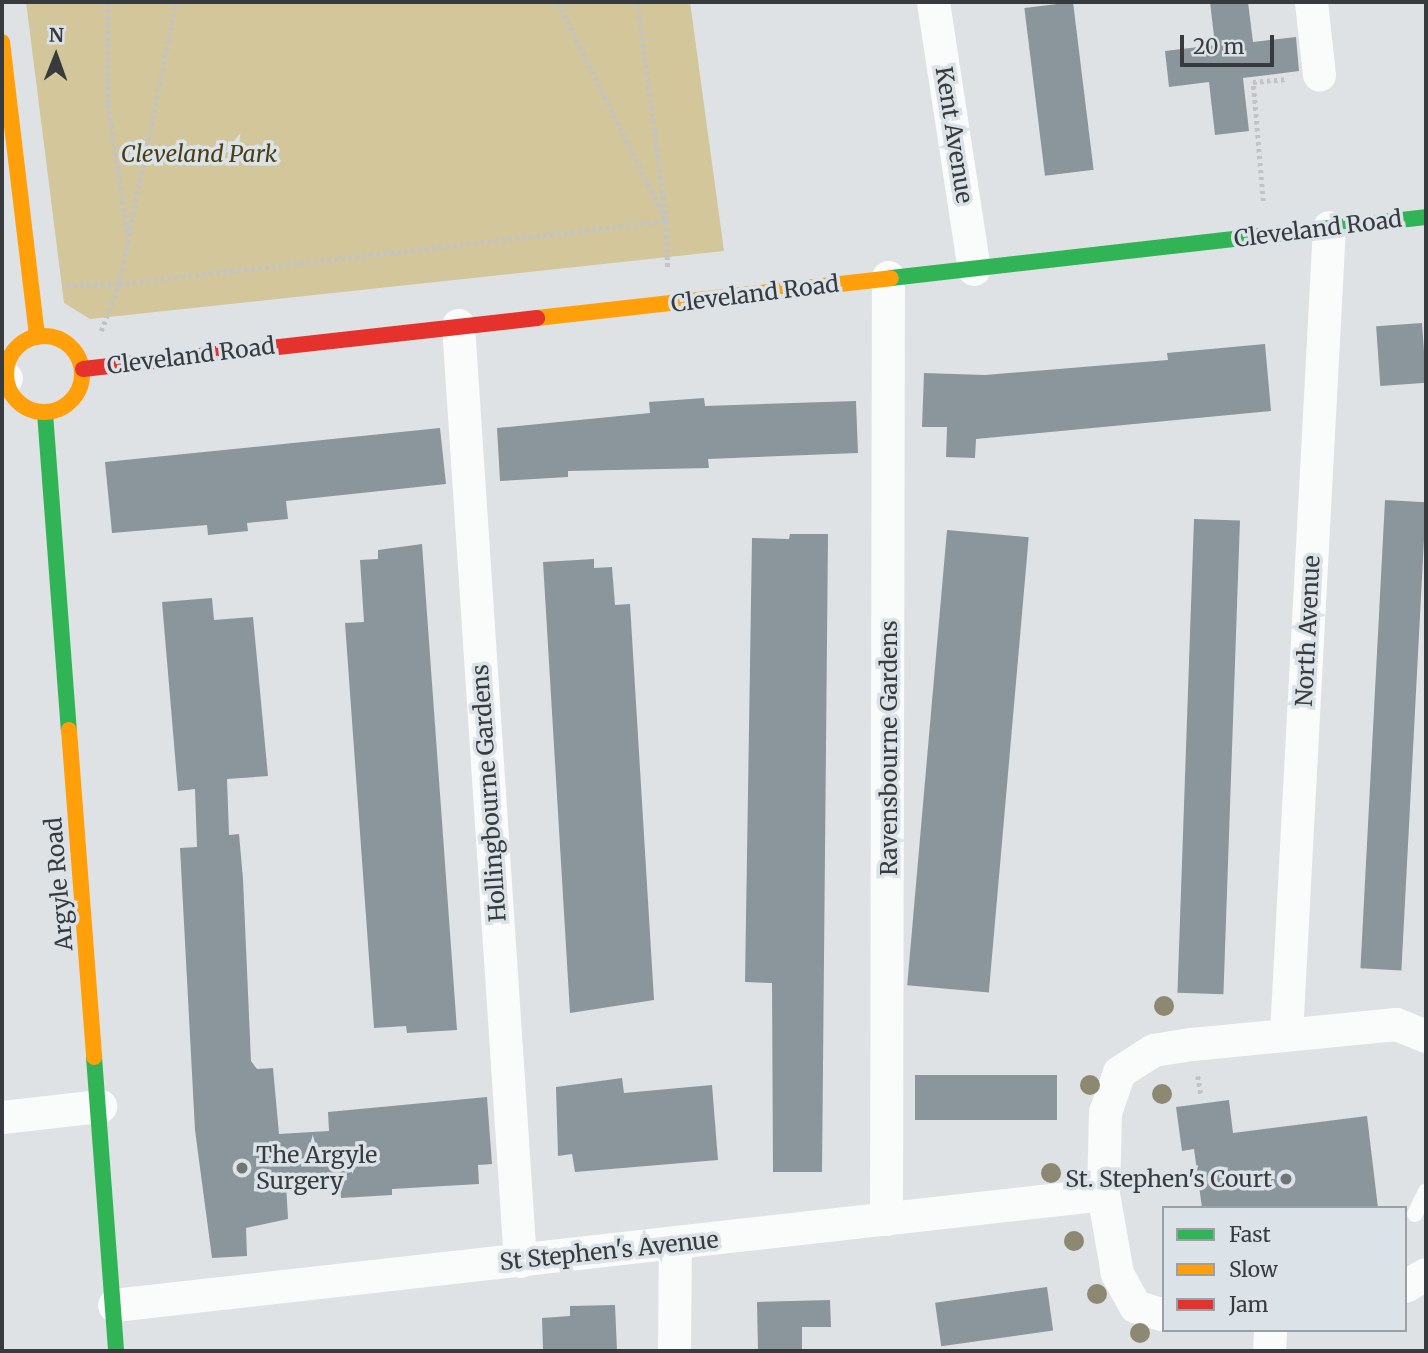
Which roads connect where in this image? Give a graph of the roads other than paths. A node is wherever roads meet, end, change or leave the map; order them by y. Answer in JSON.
{"nodes":[{"id":1,"x":933,"y":2,"type":"edge"},
{"id":2,"x":1311,"y":2,"type":"edge"},
{"id":3,"x":2,"y":42,"type":"edge"},
{"id":4,"x":1319,"y":75,"type":"road end"},
{"id":5,"x":1426,"y":217,"type":"edge"},
{"id":6,"x":1329,"y":228,"type":"junction"},
{"id":7,"x":974,"y":269,"type":"junction"},
{"id":8,"x":888,"y":277,"type":"junction"},
{"id":9,"x":458,"y":325,"type":"junction"},
{"id":10,"x":37,"y":337,"type":"junction"},
{"id":11,"x":83,"y":369,"type":"junction"},
{"id":12,"x":4,"y":379,"type":"edge"},
{"id":13,"x":45,"y":413,"type":"junction"},
{"id":14,"x":1286,"y":1034,"type":"junction"},
{"id":15,"x":1426,"y":1036,"type":"edge"},
{"id":16,"x":100,"y":1106,"type":"junction"},
{"id":17,"x":2,"y":1117,"type":"edge"},
{"id":18,"x":1426,"y":1191,"type":"edge"},
{"id":19,"x":1102,"y":1194,"type":"junction"},
{"id":20,"x":1415,"y":1214,"type":"dead end"},
{"id":21,"x":886,"y":1219,"type":"junction"},
{"id":22,"x":675,"y":1244,"type":"junction"},
{"id":23,"x":520,"y":1261,"type":"junction"},
{"id":24,"x":1426,"y":1275,"type":"edge"},
{"id":25,"x":1407,"y":1285,"type":"edge"},
{"id":26,"x":114,"y":1305,"type":"junction"},
{"id":27,"x":1162,"y":1314,"type":"edge"},
{"id":28,"x":1270,"y":1332,"type":"edge"},
{"id":29,"x":116,"y":1351,"type":"edge"},
{"id":30,"x":674,"y":1351,"type":"edge"},
{"id":31,"x":1269,"y":1351,"type":"edge"}],
"edges":[{"from":1,"to":7,"type":"street","name":"Kent Avenue"},
{"from":2,"to":4,"type":"street"},
{"from":3,"to":10,"type":"main road"},
{"from":5,"to":6,"type":"main road","name":"Cleveland Road"},
{"from":6,"to":7,"type":"main road","name":"Cleveland Road"},
{"from":6,"to":14,"type":"street","name":"North Avenue"},
{"from":7,"to":8,"type":"main road","name":"Cleveland Road"},
{"from":8,"to":9,"type":"main road","name":"Cleveland Road"},
{"from":8,"to":21,"type":"street","name":"Ravensbourne Gardens"},
{"from":9,"to":11,"type":"main road","name":"Cleveland Road"},
{"from":9,"to":23,"type":"street","name":"Hollingbourne Gardens"},
{"from":10,"to":11,"type":"main road"},
{"from":10,"to":12,"type":"main road"},
{"from":11,"to":13,"type":"main road"},
{"from":12,"to":13,"type":"main road"},
{"from":13,"to":16,"type":"main road","name":"Argyle Road"},
{"from":14,"to":15,"type":"street"},
{"from":14,"to":19,"type":"street"},
{"from":16,"to":17,"type":"street"},
{"from":16,"to":26,"type":"main road","name":"Argyle Road"},
{"from":18,"to":20,"type":"lane"},
{"from":19,"to":21,"type":"street","name":"St Stephen's Avenue"},
{"from":19,"to":27,"type":"street"},
{"from":21,"to":22,"type":"street","name":"St Stephen's Avenue"},
{"from":22,"to":23,"type":"street","name":"St Stephen's Avenue"},
{"from":22,"to":30,"type":"street"},
{"from":23,"to":26,"type":"street","name":"St Stephen's Avenue"},
{"from":24,"to":25,"type":"street"},
{"from":26,"to":29,"type":"main road","name":"Argyle Road"},
{"from":28,"to":31,"type":"street"}]}
